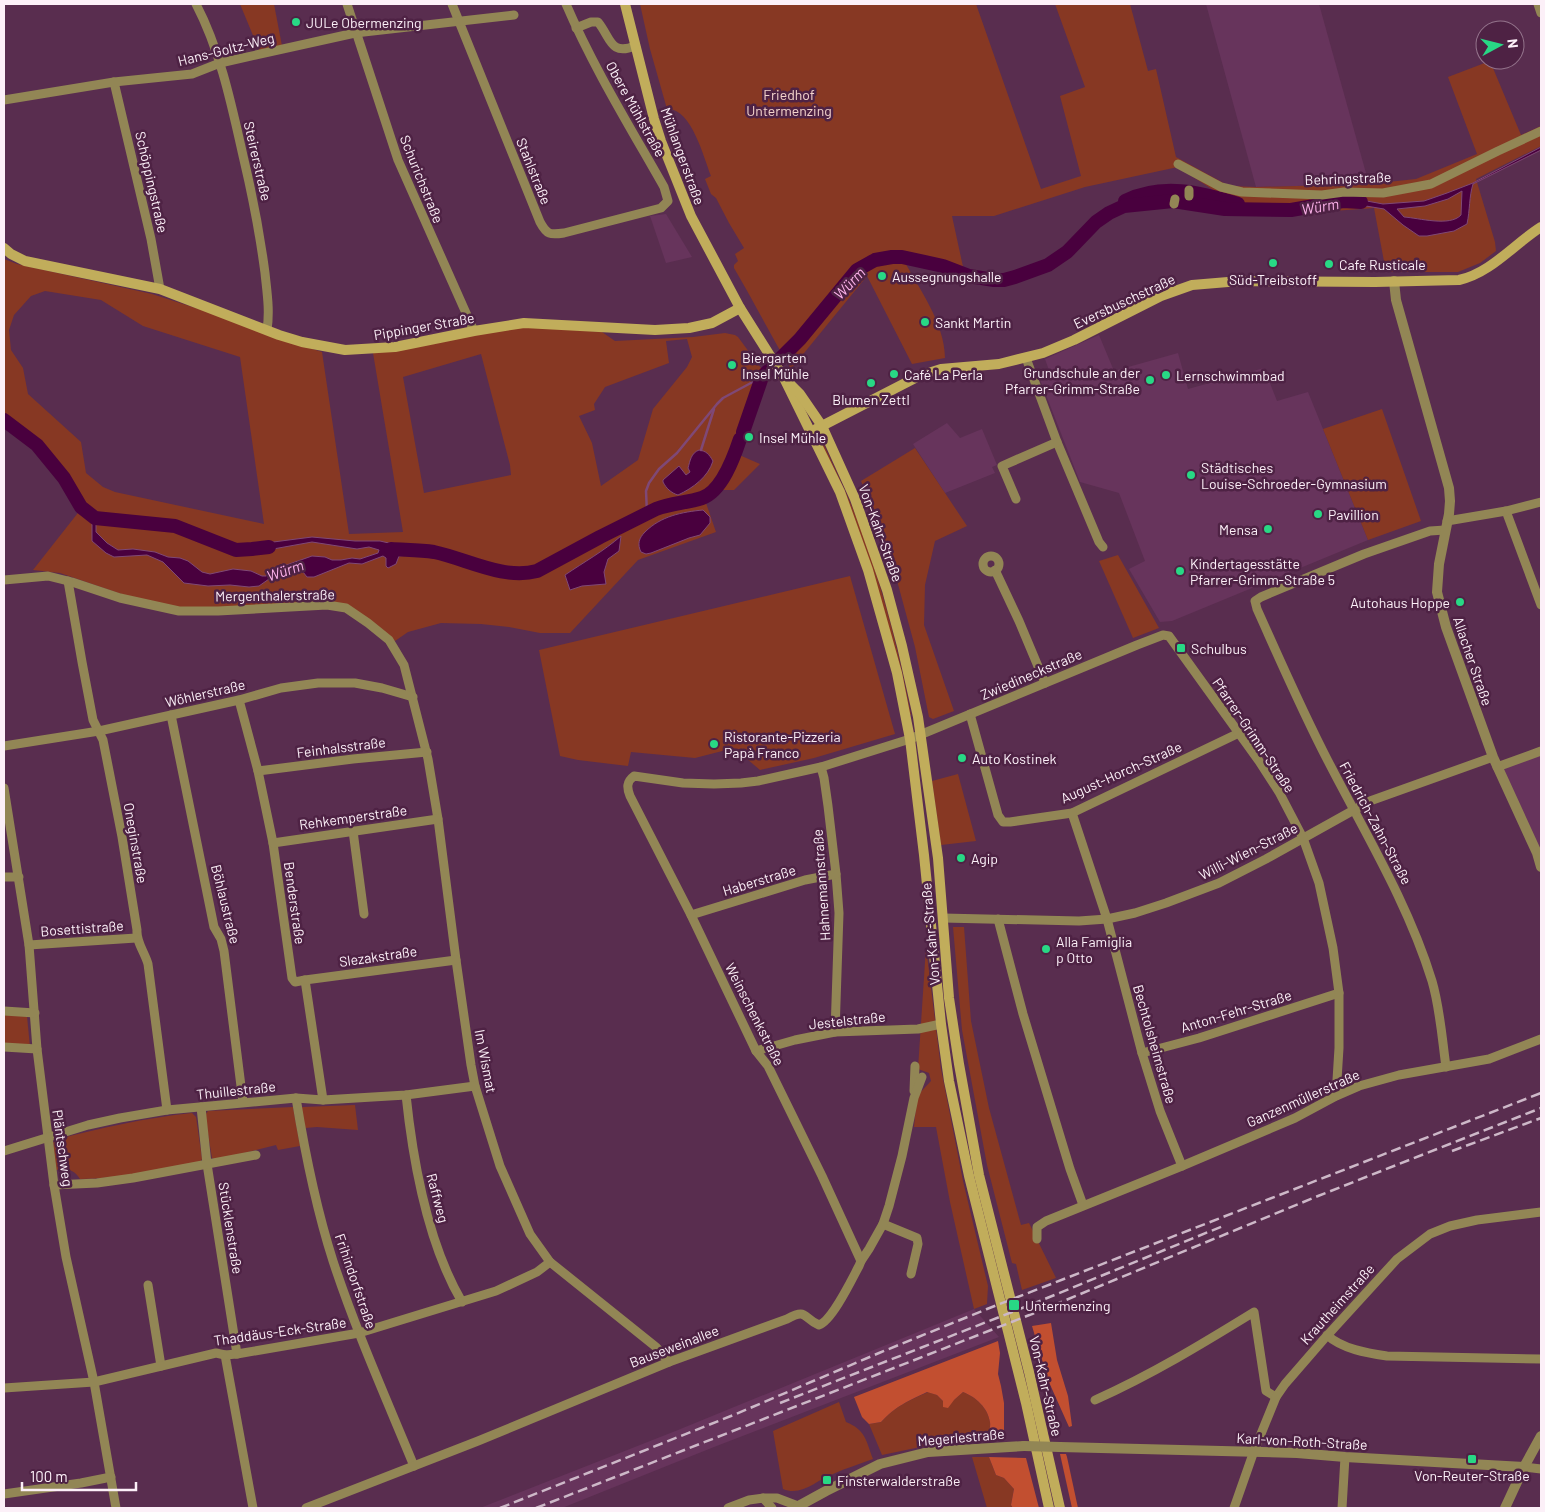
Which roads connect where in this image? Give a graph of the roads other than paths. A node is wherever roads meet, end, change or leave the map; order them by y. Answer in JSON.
{"nodes":[{"id":1,"x":196,"y":4,"type":"edge"},
{"id":2,"x":346,"y":4,"type":"edge"},
{"id":3,"x":452,"y":4,"type":"edge"},
{"id":4,"x":566,"y":4,"type":"edge"},
{"id":5,"x":625,"y":4,"type":"edge"},
{"id":6,"x":1538,"y":4,"type":"edge"},
{"id":7,"x":1541,"y":13,"type":"edge"},
{"id":8,"x":514,"y":15,"type":"dead end"},
{"id":9,"x":458,"y":21,"type":"junction"},
{"id":10,"x":576,"y":28,"type":"junction"},
{"id":11,"x":355,"y":33,"type":"junction"},
{"id":12,"x":635,"y":46,"type":"junction"},
{"id":13,"x":220,"y":63,"type":"junction"},
{"id":14,"x":114,"y":82,"type":"junction"},
{"id":15,"x":4,"y":100,"type":"edge"},
{"id":16,"x":1541,"y":131,"type":"edge"},
{"id":17,"x":1178,"y":164,"type":"dead end"},
{"id":18,"x":665,"y":205,"type":"joint"},
{"id":19,"x":1541,"y":227,"type":"edge"},
{"id":20,"x":4,"y":248,"type":"edge"},
{"id":21,"x":1394,"y":281,"type":"junction"},
{"id":22,"x":160,"y":289,"type":"junction"},
{"id":23,"x":740,"y":308,"type":"junction"},
{"id":24,"x":267,"y":330,"type":"junction"},
{"id":25,"x":474,"y":331,"type":"junction"},
{"id":26,"x":1026,"y":358,"type":"junction"},
{"id":27,"x":784,"y":378,"type":"junction"},
{"id":28,"x":822,"y":426,"type":"junction"},
{"id":29,"x":810,"y":432,"type":"junction"},
{"id":30,"x":1057,"y":442,"type":"junction"},
{"id":31,"x":1016,"y":499,"type":"dead end"},
{"id":32,"x":1541,"y":502,"type":"edge"},
{"id":33,"x":1506,"y":511,"type":"junction"},
{"id":34,"x":1446,"y":526,"type":"junction"},
{"id":35,"x":1103,"y":547,"type":"dead end"},
{"id":36,"x":995,"y":570,"type":"dead end"},
{"id":37,"x":4,"y":580,"type":"edge"},
{"id":38,"x":68,"y":581,"type":"junction"},
{"id":39,"x":1541,"y":605,"type":"edge"},
{"id":40,"x":1163,"y":635,"type":"joint"},
{"id":41,"x":1045,"y":684,"type":"junction"},
{"id":42,"x":413,"y":697,"type":"junction"},
{"id":43,"x":239,"y":700,"type":"junction"},
{"id":44,"x":970,"y":714,"type":"junction"},
{"id":45,"x":171,"y":715,"type":"junction"},
{"id":46,"x":99,"y":732,"type":"junction"},
{"id":47,"x":1239,"y":733,"type":"junction"},
{"id":48,"x":921,"y":734,"type":"junction"},
{"id":49,"x":910,"y":739,"type":"junction"},
{"id":50,"x":4,"y":746,"type":"edge"},
{"id":51,"x":1541,"y":751,"type":"edge"},
{"id":52,"x":427,"y":752,"type":"junction"},
{"id":53,"x":1493,"y":757,"type":"junction"},
{"id":54,"x":821,"y":767,"type":"junction"},
{"id":55,"x":1497,"y":767,"type":"junction"},
{"id":56,"x":258,"y":771,"type":"junction"},
{"id":57,"x":629,"y":779,"type":"joint"},
{"id":58,"x":4,"y":788,"type":"edge"},
{"id":59,"x":1354,"y":810,"type":"junction"},
{"id":60,"x":1072,"y":813,"type":"junction"},
{"id":61,"x":438,"y":819,"type":"junction"},
{"id":62,"x":354,"y":831,"type":"junction"},
{"id":63,"x":1303,"y":838,"type":"junction"},
{"id":64,"x":273,"y":843,"type":"junction"},
{"id":65,"x":1541,"y":867,"type":"edge"},
{"id":66,"x":836,"y":874,"type":"junction"},
{"id":67,"x":4,"y":877,"type":"edge"},
{"id":68,"x":19,"y":877,"type":"junction"},
{"id":69,"x":364,"y":914,"type":"dead end"},
{"id":70,"x":690,"y":916,"type":"junction"},
{"id":71,"x":943,"y":918,"type":"junction"},
{"id":72,"x":998,"y":919,"type":"junction"},
{"id":73,"x":1107,"y":919,"type":"junction"},
{"id":74,"x":136,"y":938,"type":"junction"},
{"id":75,"x":28,"y":945,"type":"junction"},
{"id":76,"x":456,"y":960,"type":"junction"},
{"id":77,"x":305,"y":980,"type":"junction"},
{"id":78,"x":1339,"y":993,"type":"junction"},
{"id":79,"x":4,"y":1011,"type":"edge"},
{"id":80,"x":35,"y":1013,"type":"junction"},
{"id":81,"x":941,"y":1024,"type":"junction"},
{"id":82,"x":834,"y":1032,"type":"junction"},
{"id":83,"x":1541,"y":1039,"type":"edge"},
{"id":84,"x":4,"y":1047,"type":"edge"},
{"id":85,"x":37,"y":1049,"type":"junction"},
{"id":86,"x":756,"y":1051,"type":"junction"},
{"id":87,"x":1142,"y":1053,"type":"junction"},
{"id":88,"x":915,"y":1066,"type":"dead end"},
{"id":89,"x":1446,"y":1067,"type":"junction"},
{"id":90,"x":922,"y":1077,"type":"dead end"},
{"id":91,"x":475,"y":1086,"type":"junction"},
{"id":92,"x":406,"y":1095,"type":"junction"},
{"id":93,"x":1336,"y":1096,"type":"junction"},
{"id":94,"x":296,"y":1098,"type":"junction"},
{"id":95,"x":914,"y":1098,"type":"junction"},
{"id":96,"x":323,"y":1100,"type":"junction"},
{"id":97,"x":242,"y":1102,"type":"junction"},
{"id":98,"x":201,"y":1107,"type":"junction"},
{"id":99,"x":167,"y":1110,"type":"junction"},
{"id":100,"x":47,"y":1137,"type":"junction"},
{"id":101,"x":4,"y":1151,"type":"edge"},
{"id":102,"x":256,"y":1155,"type":"dead end"},
{"id":103,"x":207,"y":1164,"type":"junction"},
{"id":104,"x":1182,"y":1166,"type":"junction"},
{"id":105,"x":54,"y":1185,"type":"junction"},
{"id":106,"x":1083,"y":1205,"type":"junction"},
{"id":107,"x":1541,"y":1212,"type":"edge"},
{"id":108,"x":883,"y":1224,"type":"junction"},
{"id":109,"x":1036,"y":1239,"type":"dead end"},
{"id":110,"x":860,"y":1261,"type":"junction"},
{"id":111,"x":550,"y":1262,"type":"junction"},
{"id":112,"x":911,"y":1274,"type":"dead end"},
{"id":113,"x":148,"y":1285,"type":"dead end"},
{"id":114,"x":462,"y":1302,"type":"junction"},
{"id":115,"x":359,"y":1333,"type":"junction"},
{"id":116,"x":1327,"y":1335,"type":"junction"},
{"id":117,"x":237,"y":1354,"type":"junction"},
{"id":118,"x":225,"y":1355,"type":"junction"},
{"id":119,"x":1541,"y":1359,"type":"edge"},
{"id":120,"x":669,"y":1362,"type":"junction"},
{"id":121,"x":161,"y":1366,"type":"junction"},
{"id":122,"x":94,"y":1382,"type":"junction"},
{"id":123,"x":4,"y":1388,"type":"edge"},
{"id":124,"x":1276,"y":1397,"type":"junction"},
{"id":125,"x":1095,"y":1400,"type":"dead end"},
{"id":126,"x":1541,"y":1436,"type":"edge"},
{"id":127,"x":1078,"y":1447,"type":"joint"},
{"id":128,"x":1254,"y":1451,"type":"junction"},
{"id":129,"x":1345,"y":1457,"type":"junction"},
{"id":130,"x":414,"y":1466,"type":"junction"},
{"id":131,"x":1524,"y":1467,"type":"junction"},
{"id":132,"x":1541,"y":1469,"type":"edge"},
{"id":133,"x":111,"y":1477,"type":"junction"},
{"id":134,"x":4,"y":1494,"type":"edge"},
{"id":135,"x":763,"y":1498,"type":"junction"},
{"id":136,"x":798,"y":1507,"type":"edge"},
{"id":137,"x":116,"y":1508,"type":"edge"},
{"id":138,"x":253,"y":1508,"type":"edge"},
{"id":139,"x":306,"y":1508,"type":"edge"},
{"id":140,"x":728,"y":1508,"type":"edge"},
{"id":141,"x":772,"y":1508,"type":"edge"},
{"id":142,"x":1049,"y":1508,"type":"edge"},
{"id":143,"x":1060,"y":1508,"type":"edge"},
{"id":144,"x":1234,"y":1508,"type":"edge"},
{"id":145,"x":1342,"y":1508,"type":"edge"},
{"id":146,"x":1505,"y":1508,"type":"edge"}],
"edges":[{"from":1,"to":13,"type":"street","name":"Steirerstraße"},
{"from":2,"to":11,"type":"street","name":"Schurichstraße"},
{"from":3,"to":9,"type":"street","name":"Stahlstraße"},
{"from":4,"to":10,"type":"street","name":"Obere Mühlstraße"},
{"from":5,"to":12,"type":"main road","name":"Mühlangerstraße"},
{"from":6,"to":7,"type":"street"},
{"from":8,"to":9,"type":"street","name":"Hans-Goltz-Weg"},
{"from":9,"to":11,"type":"street","name":"Hans-Goltz-Weg"},
{"from":9,"to":18,"type":"street","name":"Stahlstraße"},
{"from":10,"to":12,"type":"street","name":"Obere Mühlstraße"},
{"from":10,"to":18,"type":"street","name":"Obere Mühlstraße"},
{"from":11,"to":13,"type":"street","name":"Hans-Goltz-Weg"},
{"from":11,"to":25,"type":"street","name":"Schurichstraße"},
{"from":12,"to":23,"type":"main road","name":"Mühlangerstraße"},
{"from":13,"to":14,"type":"street","name":"Hans-Goltz-Weg"},
{"from":13,"to":24,"type":"street","name":"Steirerstraße"},
{"from":14,"to":15,"type":"street","name":"Hans-Goltz-Weg"},
{"from":14,"to":22,"type":"street","name":"Schöppingstraße"},
{"from":16,"to":17,"type":"street","name":"Behringstraße"},
{"from":19,"to":21,"type":"main road","name":"Eversbuschstraße"},
{"from":20,"to":22,"type":"main road","name":"Pippinger Straße"},
{"from":21,"to":26,"type":"main road","name":"Eversbuschstraße"},
{"from":21,"to":34,"type":"street","name":"Allacher Straße"},
{"from":22,"to":24,"type":"main road","name":"Pippinger Straße"},
{"from":23,"to":25,"type":"main road","name":"Pippinger Straße"},
{"from":23,"to":27,"type":"main road","name":"Von-Kahr-Straße"},
{"from":24,"to":25,"type":"main road","name":"Pippinger Straße"},
{"from":26,"to":28,"type":"main road","name":"Eversbuschstraße"},
{"from":26,"to":30,"type":"street"},
{"from":27,"to":28,"type":"main road","name":"Von-Kahr-Straße"},
{"from":27,"to":29,"type":"main road","name":"Von-Kahr-Straße"},
{"from":28,"to":29,"type":"main road","name":"Eversbuschstraße"},
{"from":28,"to":48,"type":"main road","name":"Von-Kahr-Straße"},
{"from":29,"to":49,"type":"main road","name":"Von-Kahr-Straße"},
{"from":30,"to":31,"type":"street"},
{"from":30,"to":35,"type":"street"},
{"from":32,"to":33,"type":"street"},
{"from":33,"to":34,"type":"street"},
{"from":33,"to":39,"type":"street"},
{"from":34,"to":53,"type":"street","name":"Allacher Straße"},
{"from":34,"to":59,"type":"street","name":"Friedrich-Zahn-Straße"},
{"from":36,"to":41,"type":"street"},
{"from":37,"to":38,"type":"street","name":"Mergenthalerstraße"},
{"from":38,"to":42,"type":"street","name":"Mergenthalerstraße"},
{"from":38,"to":46,"type":"street","name":"Oneginstraße"},
{"from":40,"to":41,"type":"street","name":"Zwiedineckstraße"},
{"from":40,"to":47,"type":"street","name":"Pfarrer-Grimm-Straße"},
{"from":41,"to":44,"type":"street","name":"Zwiedineckstraße"},
{"from":42,"to":43,"type":"street","name":"Wöhlerstraße"},
{"from":42,"to":52,"type":"street","name":"Im Wismat"},
{"from":43,"to":45,"type":"street","name":"Wöhlerstraße"},
{"from":43,"to":56,"type":"street","name":"Benderstraße"},
{"from":44,"to":48,"type":"street","name":"Zwiedineckstraße"},
{"from":44,"to":60,"type":"street","name":"August-Horch-Straße"},
{"from":45,"to":46,"type":"street","name":"Wöhlerstraße"},
{"from":45,"to":97,"type":"street","name":"Böhlaustraße"},
{"from":46,"to":50,"type":"street","name":"Wöhlerstraße"},
{"from":46,"to":74,"type":"street","name":"Oneginstraße"},
{"from":47,"to":60,"type":"street","name":"August-Horch-Straße"},
{"from":47,"to":63,"type":"street","name":"Pfarrer-Grimm-Straße"},
{"from":48,"to":49,"type":"street","name":"Zwiedineckstraße"},
{"from":48,"to":71,"type":"main road","name":"Von-Kahr-Straße"},
{"from":49,"to":54,"type":"street","name":"Zwiedineckstraße"},
{"from":49,"to":81,"type":"main road","name":"Von-Kahr-Straße"},
{"from":51,"to":55,"type":"street"},
{"from":52,"to":56,"type":"street","name":"Feinhalsstraße"},
{"from":52,"to":61,"type":"street","name":"Im Wismat"},
{"from":53,"to":55,"type":"street","name":"Allacher Straße"},
{"from":53,"to":59,"type":"street","name":"Willi-Wien-Straße"},
{"from":54,"to":57,"type":"street","name":"Zwiedineckstraße"},
{"from":54,"to":66,"type":"street","name":"Hahnemannstraße"},
{"from":55,"to":65,"type":"street","name":"Allacher Straße"},
{"from":56,"to":64,"type":"street","name":"Benderstraße"},
{"from":57,"to":70,"type":"street","name":"Weinschenkstraße"},
{"from":58,"to":68,"type":"street","name":"Pläntschweg"},
{"from":59,"to":63,"type":"street","name":"Willi-Wien-Straße"},
{"from":59,"to":89,"type":"street","name":"Friedrich-Zahn-Straße"},
{"from":60,"to":73,"type":"street","name":"Bechtolsheimstraße"},
{"from":61,"to":62,"type":"street","name":"Rehkemperstraße"},
{"from":61,"to":76,"type":"street","name":"Im Wismat"},
{"from":62,"to":64,"type":"street","name":"Rehkemperstraße"},
{"from":62,"to":69,"type":"street"},
{"from":63,"to":73,"type":"street","name":"Willi-Wien-Straße"},
{"from":63,"to":78,"type":"street","name":"Pfarrer-Grimm-Straße"},
{"from":64,"to":77,"type":"street","name":"Benderstraße"},
{"from":66,"to":70,"type":"street","name":"Haberstraße"},
{"from":66,"to":82,"type":"street","name":"Hahnemannstraße"},
{"from":67,"to":68,"type":"street"},
{"from":68,"to":75,"type":"street","name":"Pläntschweg"},
{"from":70,"to":86,"type":"street","name":"Weinschenkstraße"},
{"from":71,"to":72,"type":"street","name":"Willi-Wien-Straße"},
{"from":71,"to":143,"type":"main road","name":"Von-Kahr-Straße"},
{"from":72,"to":73,"type":"street","name":"Willi-Wien-Straße"},
{"from":72,"to":106,"type":"street"},
{"from":73,"to":87,"type":"street","name":"Bechtolsheimstraße"},
{"from":74,"to":75,"type":"street","name":"Bosettistraße"},
{"from":74,"to":99,"type":"street","name":"Oneginstraße"},
{"from":75,"to":80,"type":"street","name":"Pläntschweg"},
{"from":76,"to":77,"type":"street","name":"Slezakstraße"},
{"from":76,"to":91,"type":"street","name":"Im Wismat"},
{"from":77,"to":96,"type":"street"},
{"from":78,"to":87,"type":"street","name":"Anton-Fehr-Straße"},
{"from":78,"to":93,"type":"street","name":"Pfarrer-Grimm-Straße"},
{"from":79,"to":80,"type":"street"},
{"from":80,"to":85,"type":"street","name":"Pläntschweg"},
{"from":81,"to":82,"type":"street","name":"Jestelstraße"},
{"from":81,"to":142,"type":"main road","name":"Von-Kahr-Straße"},
{"from":82,"to":86,"type":"street","name":"Jestelstraße"},
{"from":83,"to":89,"type":"street","name":"Ganzenmüllerstraße"},
{"from":84,"to":85,"type":"street"},
{"from":85,"to":100,"type":"street","name":"Pläntschweg"},
{"from":86,"to":110,"type":"street","name":"Weinschenkstraße"},
{"from":87,"to":104,"type":"street","name":"Bechtolsheimstraße"},
{"from":88,"to":95,"type":"street","name":"Bauseweinallee"},
{"from":89,"to":93,"type":"street","name":"Ganzenmüllerstraße"},
{"from":90,"to":95,"type":"street","name":"Bauseweinallee"},
{"from":91,"to":92,"type":"street","name":"Thuillestraße"},
{"from":91,"to":111,"type":"street","name":"Im Wismat"},
{"from":92,"to":96,"type":"street","name":"Thuillestraße"},
{"from":92,"to":114,"type":"street","name":"Raffweg"},
{"from":93,"to":104,"type":"street","name":"Ganzenmüllerstraße"},
{"from":94,"to":96,"type":"street","name":"Thuillestraße"},
{"from":94,"to":97,"type":"street","name":"Thuillestraße"},
{"from":94,"to":115,"type":"street","name":"Frihindorfstraße"},
{"from":95,"to":108,"type":"street","name":"Bauseweinallee"},
{"from":97,"to":98,"type":"street","name":"Thuillestraße"},
{"from":98,"to":99,"type":"street","name":"Thuillestraße"},
{"from":98,"to":103,"type":"street","name":"Stücklenstraße"},
{"from":99,"to":100,"type":"street","name":"Thuillestraße"},
{"from":100,"to":101,"type":"street","name":"Thuillestraße"},
{"from":100,"to":105,"type":"street","name":"Pläntschweg"},
{"from":102,"to":103,"type":"street"},
{"from":103,"to":105,"type":"street"},
{"from":103,"to":117,"type":"street","name":"Stücklenstraße"},
{"from":104,"to":106,"type":"street","name":"Ganzenmüllerstraße"},
{"from":105,"to":122,"type":"street","name":"Pläntschweg"},
{"from":106,"to":109,"type":"street","name":"Ganzenmüllerstraße"},
{"from":107,"to":116,"type":"street","name":"Krautheimstraße"},
{"from":108,"to":110,"type":"street","name":"Bauseweinallee"},
{"from":108,"to":112,"type":"street"},
{"from":110,"to":120,"type":"street","name":"Bauseweinallee"},
{"from":111,"to":114,"type":"street","name":"Thaddäus-Eck-Straße"},
{"from":111,"to":120,"type":"street","name":"Im Wismat"},
{"from":113,"to":121,"type":"street"},
{"from":114,"to":115,"type":"street","name":"Thaddäus-Eck-Straße"},
{"from":115,"to":117,"type":"street","name":"Thaddäus-Eck-Straße"},
{"from":115,"to":130,"type":"street","name":"Frihindorfstraße"},
{"from":116,"to":119,"type":"street"},
{"from":116,"to":124,"type":"street","name":"Krautheimstraße"},
{"from":117,"to":118,"type":"street","name":"Thaddäus-Eck-Straße"},
{"from":118,"to":121,"type":"street","name":"Thaddäus-Eck-Straße"},
{"from":118,"to":138,"type":"street"},
{"from":120,"to":130,"type":"street","name":"Bauseweinallee"},
{"from":121,"to":122,"type":"street","name":"Thaddäus-Eck-Straße"},
{"from":122,"to":123,"type":"street","name":"Thaddäus-Eck-Straße"},
{"from":122,"to":133,"type":"street","name":"Pläntschweg"},
{"from":124,"to":125,"type":"street"},
{"from":124,"to":128,"type":"street","name":"Krautheimstraße"},
{"from":126,"to":131,"type":"street"},
{"from":127,"to":128,"type":"street","name":"Karl-von-Roth-Straße"},
{"from":127,"to":136,"type":"street","name":"Megerlestraße","bridge":true},
{"from":128,"to":129,"type":"street","name":"Karl-von-Roth-Straße"},
{"from":128,"to":144,"type":"street","name":"Krautheimstraße"},
{"from":129,"to":131,"type":"street","name":"Karl-von-Roth-Straße"},
{"from":129,"to":145,"type":"street"},
{"from":130,"to":139,"type":"street","name":"Bauseweinallee"},
{"from":131,"to":132,"type":"street"},
{"from":131,"to":146,"type":"street"},
{"from":133,"to":134,"type":"street"},
{"from":133,"to":137,"type":"street","name":"Pläntschweg"},
{"from":135,"to":136,"type":"street"},
{"from":135,"to":140,"type":"street"},
{"from":135,"to":141,"type":"street"}]}
